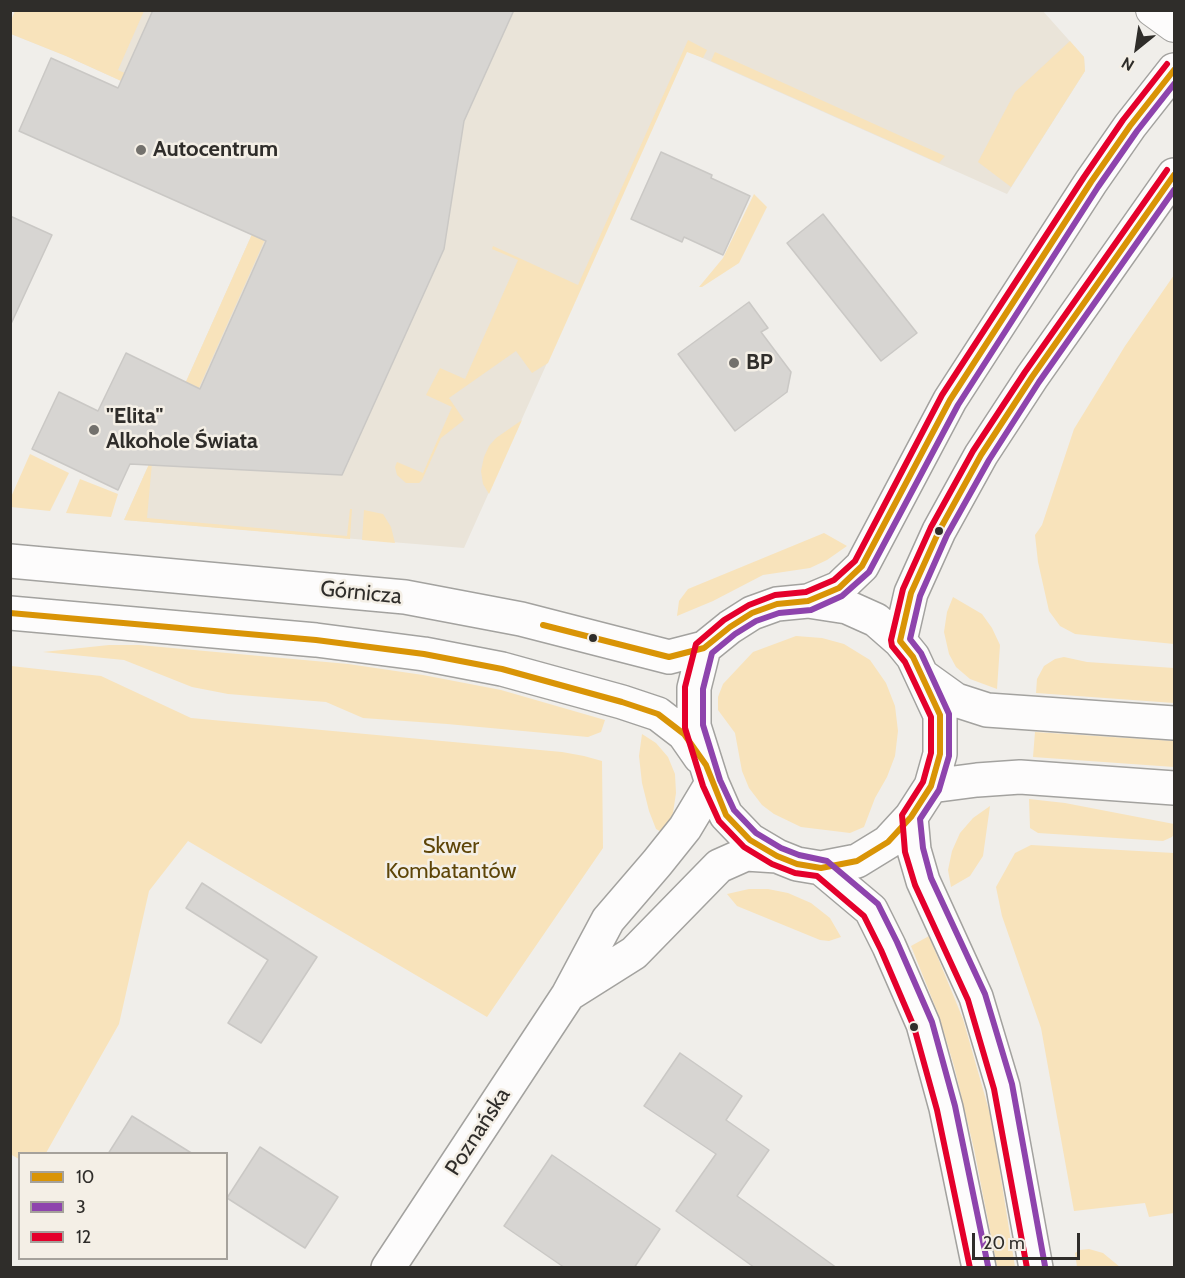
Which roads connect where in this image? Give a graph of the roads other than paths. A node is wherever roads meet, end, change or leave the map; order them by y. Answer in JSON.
{"nodes":[{"id":1,"x":1152,"y":10,"type":"edge"},
{"id":2,"x":1174,"y":27,"type":"edge"},
{"id":3,"x":1174,"y":70,"type":"edge"},
{"id":4,"x":1174,"y":175,"type":"edge"},
{"id":5,"x":10,"y":561,"type":"edge"},
{"id":6,"x":808,"y":601,"type":"junction"},
{"id":7,"x":10,"y":614,"type":"edge"},
{"id":8,"x":900,"y":641,"type":"junction"},
{"id":9,"x":704,"y":648,"type":"junction"},
{"id":10,"x":924,"y":677,"type":"junction"},
{"id":11,"x":1174,"y":723,"type":"edge"},
{"id":12,"x":709,"y":774,"type":"junction"},
{"id":13,"x":931,"y":786,"type":"junction"},
{"id":14,"x":1174,"y":788,"type":"edge"},
{"id":15,"x":911,"y":817,"type":"junction"},
{"id":16,"x":777,"y":856,"type":"junction"},
{"id":17,"x":821,"y":868,"type":"junction"},
{"id":18,"x":568,"y":995,"type":"junction"},
{"id":19,"x":388,"y":1268,"type":"edge"},
{"id":20,"x":979,"y":1268,"type":"edge"},
{"id":21,"x":1036,"y":1268,"type":"edge"}],
"edges":[{"from":1,"to":2,"type":"street"},
{"from":3,"to":6,"type":"main road"},
{"from":4,"to":8,"type":"main road"},
{"from":5,"to":9,"type":"main road","name":"Górnicza"},
{"from":6,"to":8,"type":"main road"},
{"from":6,"to":9,"type":"main road"},
{"from":7,"to":12,"type":"main road"},
{"from":8,"to":10,"type":"main road"},
{"from":9,"to":12,"type":"main road"},
{"from":10,"to":11,"type":"main road"},
{"from":10,"to":13,"type":"main road"},
{"from":12,"to":16,"type":"main road"},
{"from":12,"to":18,"type":"main road","name":"Poznańska"},
{"from":13,"to":14,"type":"main road"},
{"from":13,"to":15,"type":"main road"},
{"from":15,"to":17,"type":"main road"},
{"from":15,"to":21,"type":"main road"},
{"from":16,"to":17,"type":"main road"},
{"from":16,"to":18,"type":"main road","name":"Poznańska"},
{"from":17,"to":20,"type":"main road"},
{"from":18,"to":19,"type":"main road","name":"Poznańska"}]}
